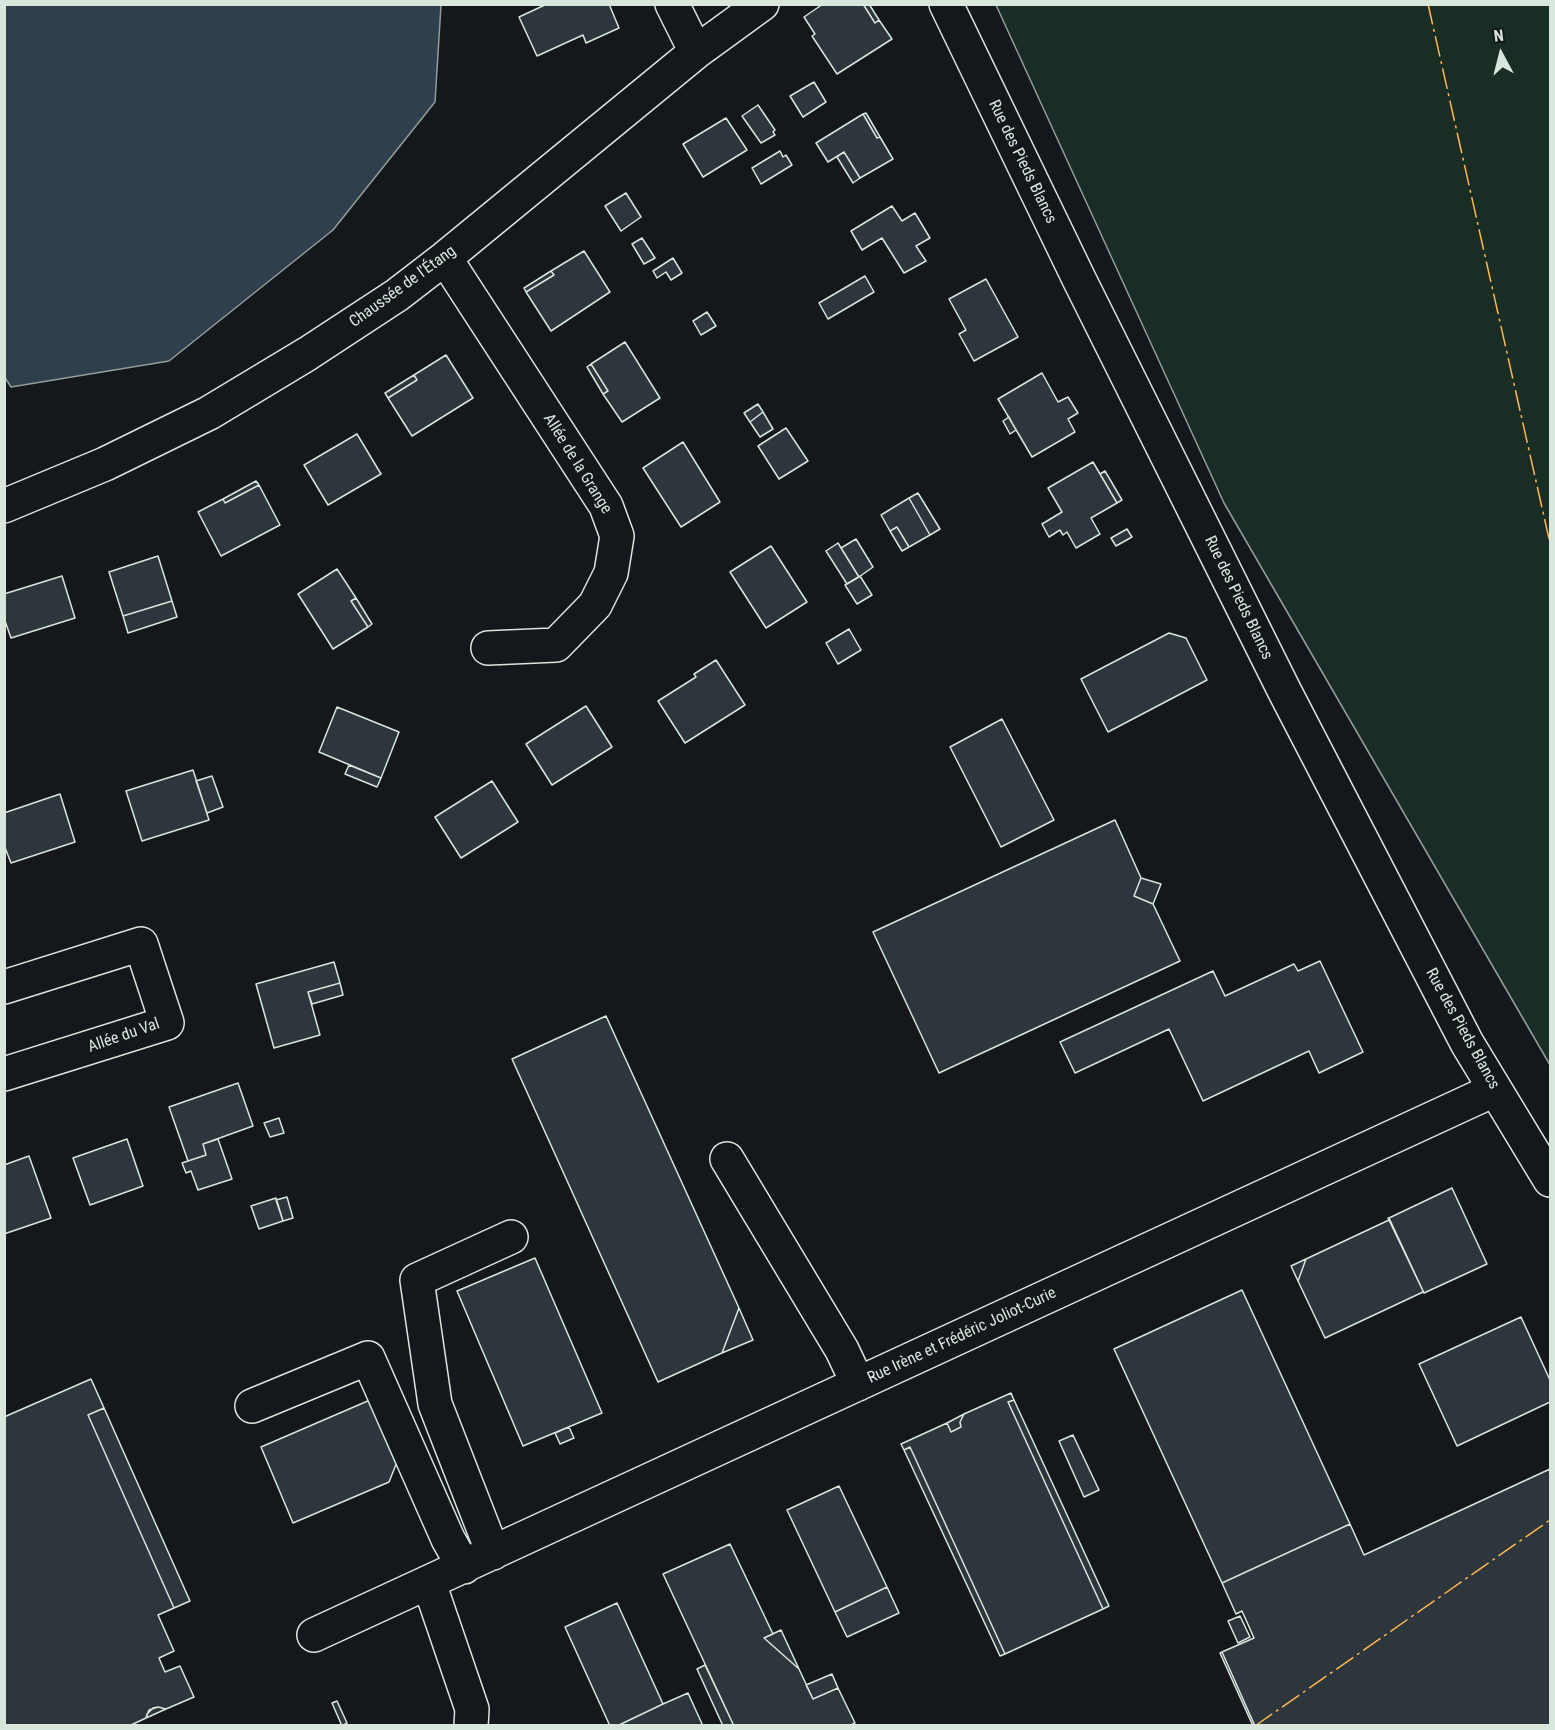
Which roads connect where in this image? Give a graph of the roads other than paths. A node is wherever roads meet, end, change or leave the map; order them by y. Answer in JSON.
{"nodes":[{"id":1,"x":672,"y":4,"type":"edge"},
{"id":2,"x":762,"y":4,"type":"edge"},
{"id":3,"x":946,"y":4,"type":"edge"},
{"id":4,"x":696,"y":52,"type":"junction"},
{"id":5,"x":445,"y":258,"type":"junction"},
{"id":6,"x":4,"y":506,"type":"edge"},
{"id":7,"x":488,"y":648,"type":"dead end"},
{"id":8,"x":4,"y":987,"type":"edge"},
{"id":9,"x":4,"y":1074,"type":"edge"},
{"id":10,"x":1494,"y":1090,"type":"junction"},
{"id":11,"x":728,"y":1160,"type":"dead end"},
{"id":12,"x":1551,"y":1180,"type":"edge"},
{"id":13,"x":511,"y":1237,"type":"dead end"},
{"id":14,"x":858,"y":1384,"type":"junction"},
{"id":15,"x":252,"y":1406,"type":"dead end"},
{"id":16,"x":493,"y":1553,"type":"junction"},
{"id":17,"x":464,"y":1567,"type":"junction"},
{"id":18,"x":429,"y":1582,"type":"junction"},
{"id":19,"x":314,"y":1635,"type":"dead end"},
{"id":20,"x":471,"y":1725,"type":"edge"}],
"edges":[{"from":1,"to":4,"type":"street"},
{"from":2,"to":4,"type":"street","name":"Chaussée de l'Étang"},
{"from":3,"to":10,"type":"street","name":"Rue des Pieds Blancs"},
{"from":4,"to":5,"type":"street","name":"Chaussée de l'Étang"},
{"from":5,"to":6,"type":"street","name":"Chaussée de l'Étang"},
{"from":5,"to":7,"type":"street","name":"Allée de la Grange"},
{"from":8,"to":9,"type":"street","name":"Allée du Val"},
{"from":10,"to":12,"type":"street","name":"Rue des Pieds Blancs"},
{"from":10,"to":14,"type":"street","name":"Rue Irène et Frédéric Joliot-Curie"},
{"from":11,"to":14,"type":"street"},
{"from":13,"to":16,"type":"street"},
{"from":14,"to":16,"type":"street","name":"Rue Irène et Frédéric Joliot-Curie"},
{"from":15,"to":17,"type":"street"},
{"from":16,"to":17,"type":"street","name":"Rue Irène et Frédéric Joliot-Curie"},
{"from":17,"to":18,"type":"street","name":"Rue Irène et Frédéric Joliot-Curie"},
{"from":18,"to":19,"type":"street","name":"Rue Irène et Frédéric Joliot-Curie"},
{"from":18,"to":20,"type":"street"}]}
